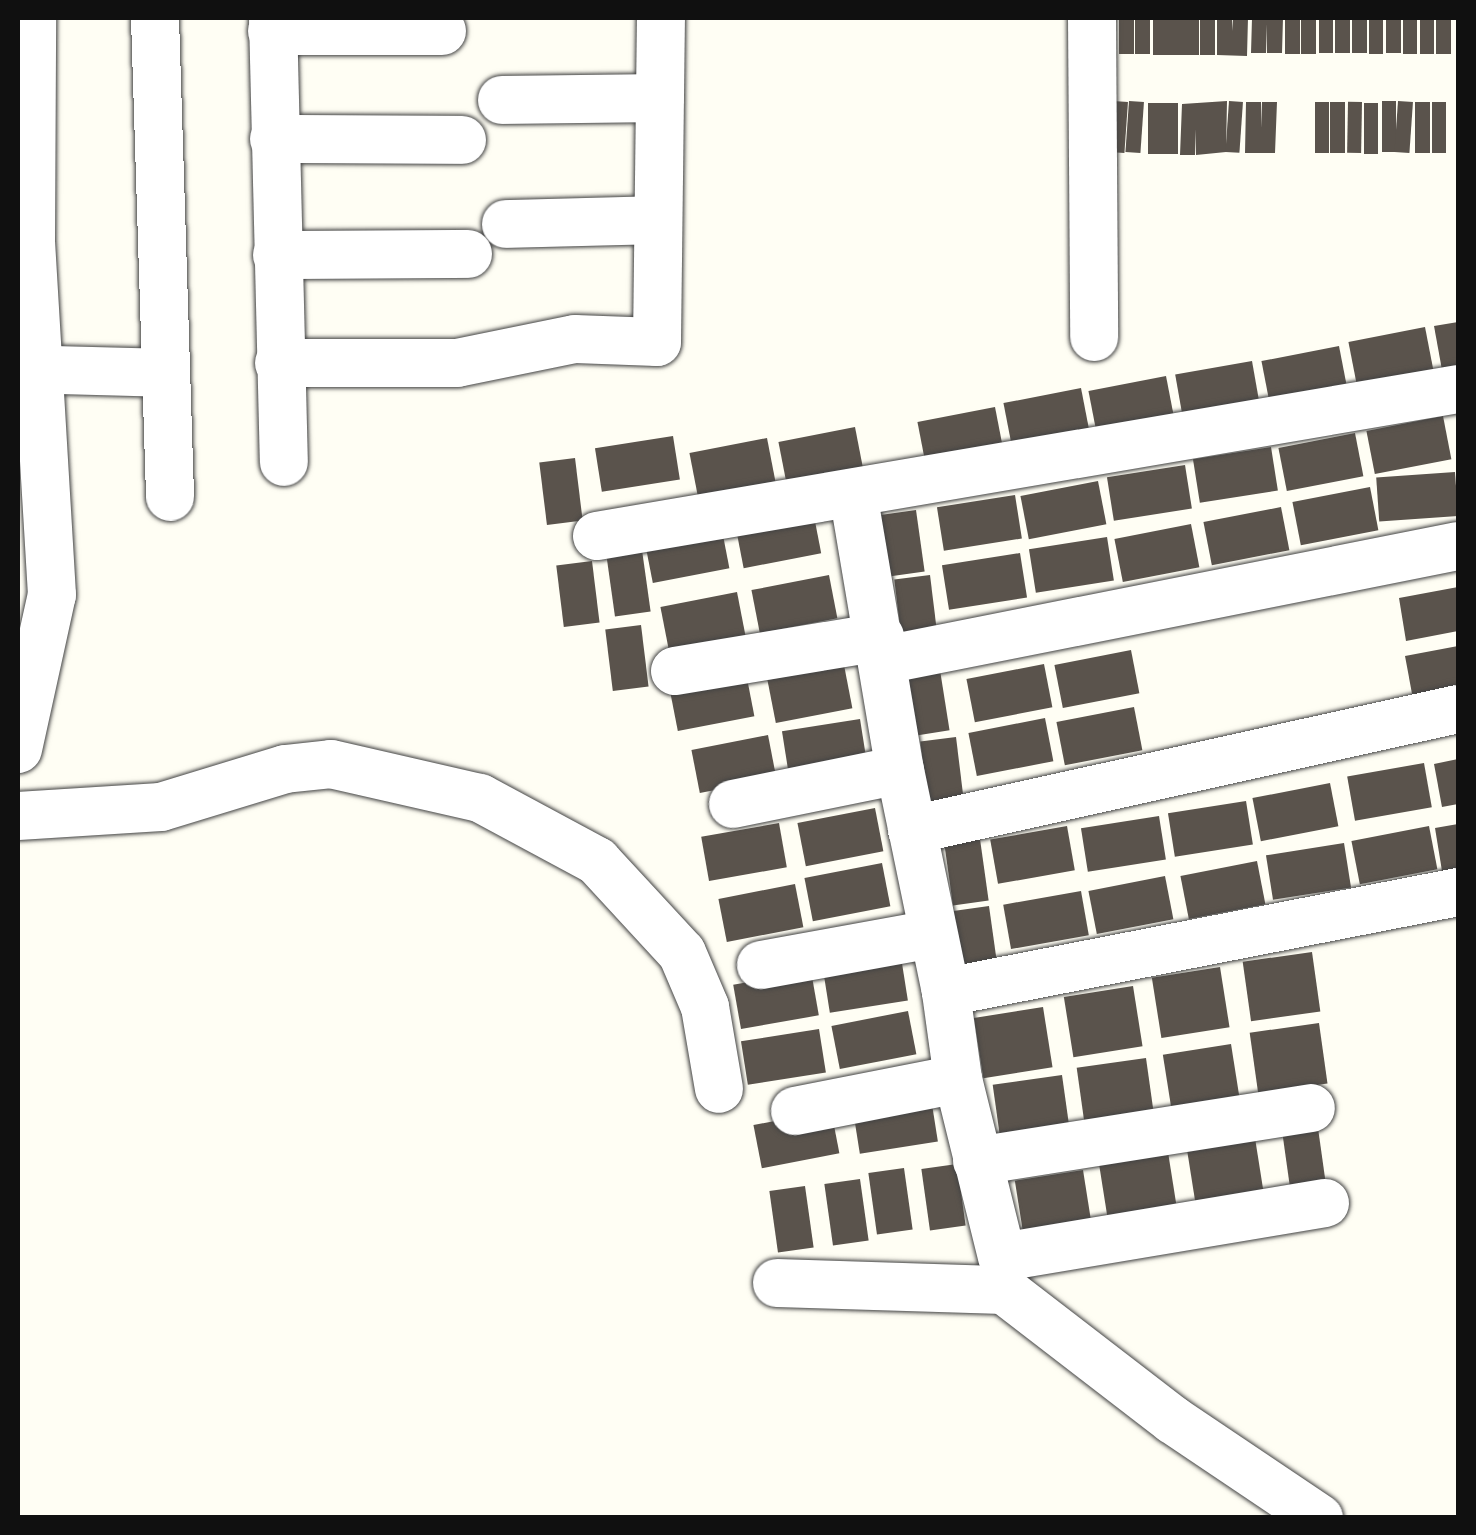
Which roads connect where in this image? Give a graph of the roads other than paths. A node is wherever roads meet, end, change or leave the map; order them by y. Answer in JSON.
{"nodes":[{"id":1,"x":32,"y":18,"type":"edge"},
{"id":2,"x":155,"y":18,"type":"edge"},
{"id":3,"x":661,"y":18,"type":"edge"},
{"id":4,"x":1092,"y":18,"type":"edge"},
{"id":5,"x":272,"y":24,"type":"edge"},
{"id":6,"x":442,"y":31,"type":"dead end"},
{"id":7,"x":660,"y":98,"type":"junction"},
{"id":8,"x":502,"y":100,"type":"dead end"},
{"id":9,"x":24,"y":120,"type":"edge"},
{"id":10,"x":274,"y":139,"type":"junction"},
{"id":11,"x":462,"y":140,"type":"dead end"},
{"id":12,"x":657,"y":220,"type":"junction"},
{"id":13,"x":506,"y":224,"type":"dead end"},
{"id":14,"x":24,"y":241,"type":"edge"},
{"id":15,"x":468,"y":254,"type":"dead end"},
{"id":16,"x":277,"y":255,"type":"junction"},
{"id":17,"x":1094,"y":337,"type":"dead end"},
{"id":18,"x":279,"y":363,"type":"junction"},
{"id":19,"x":27,"y":369,"type":"edge"},
{"id":20,"x":166,"y":373,"type":"junction"},
{"id":21,"x":1458,"y":390,"type":"edge"},
{"id":22,"x":284,"y":462,"type":"dead end"},
{"id":23,"x":33,"y":488,"type":"edge"},
{"id":24,"x":853,"y":493,"type":"junction"},
{"id":25,"x":170,"y":496,"type":"dead end"},
{"id":26,"x":597,"y":536,"type":"dead end"},
{"id":27,"x":1458,"y":546,"type":"edge"},
{"id":28,"x":882,"y":648,"type":"junction"},
{"id":29,"x":675,"y":671,"type":"dead end"},
{"id":30,"x":1458,"y":710,"type":"edge"},
{"id":31,"x":18,"y":749,"type":"edge"},
{"id":32,"x":900,"y":770,"type":"junction"},
{"id":33,"x":734,"y":804,"type":"dead end"},
{"id":34,"x":18,"y":816,"type":"edge"},
{"id":35,"x":912,"y":830,"type":"junction"},
{"id":36,"x":1458,"y":892,"type":"edge"},
{"id":37,"x":930,"y":934,"type":"junction"},
{"id":38,"x":761,"y":965,"type":"dead end"},
{"id":39,"x":946,"y":992,"type":"junction"},
{"id":40,"x":958,"y":1078,"type":"junction"},
{"id":41,"x":718,"y":1089,"type":"dead end"},
{"id":42,"x":1311,"y":1108,"type":"dead end"},
{"id":43,"x":795,"y":1111,"type":"dead end"},
{"id":44,"x":977,"y":1161,"type":"junction"},
{"id":45,"x":1325,"y":1204,"type":"dead end"},
{"id":46,"x":777,"y":1283,"type":"dead end"},
{"id":47,"x":1319,"y":1518,"type":"edge"}],
"edges":[{"from":1,"to":9,"type":"street"},
{"from":2,"to":20,"type":"street"},
{"from":3,"to":7,"type":"street"},
{"from":4,"to":17,"type":"street"},
{"from":5,"to":6,"type":"street"},
{"from":5,"to":10,"type":"street"},
{"from":7,"to":8,"type":"street"},
{"from":7,"to":12,"type":"street"},
{"from":9,"to":14,"type":"street"},
{"from":10,"to":11,"type":"street"},
{"from":10,"to":16,"type":"street"},
{"from":12,"to":13,"type":"street"},
{"from":12,"to":18,"type":"street"},
{"from":14,"to":19,"type":"street"},
{"from":15,"to":16,"type":"street"},
{"from":16,"to":18,"type":"street"},
{"from":18,"to":22,"type":"street"},
{"from":19,"to":20,"type":"street"},
{"from":19,"to":23,"type":"street"},
{"from":20,"to":25,"type":"street"},
{"from":21,"to":24,"type":"street"},
{"from":23,"to":31,"type":"street"},
{"from":24,"to":26,"type":"street"},
{"from":24,"to":28,"type":"street"},
{"from":27,"to":28,"type":"street"},
{"from":28,"to":29,"type":"street"},
{"from":28,"to":32,"type":"street"},
{"from":30,"to":35,"type":"street"},
{"from":32,"to":33,"type":"street"},
{"from":32,"to":35,"type":"street"},
{"from":34,"to":41,"type":"street"},
{"from":35,"to":37,"type":"street"},
{"from":36,"to":39,"type":"street"},
{"from":37,"to":38,"type":"street"},
{"from":37,"to":39,"type":"street"},
{"from":39,"to":40,"type":"street"},
{"from":40,"to":43,"type":"street"},
{"from":40,"to":44,"type":"street"},
{"from":42,"to":44,"type":"street"},
{"from":44,"to":45,"type":"street"},
{"from":46,"to":47,"type":"street"}]}
